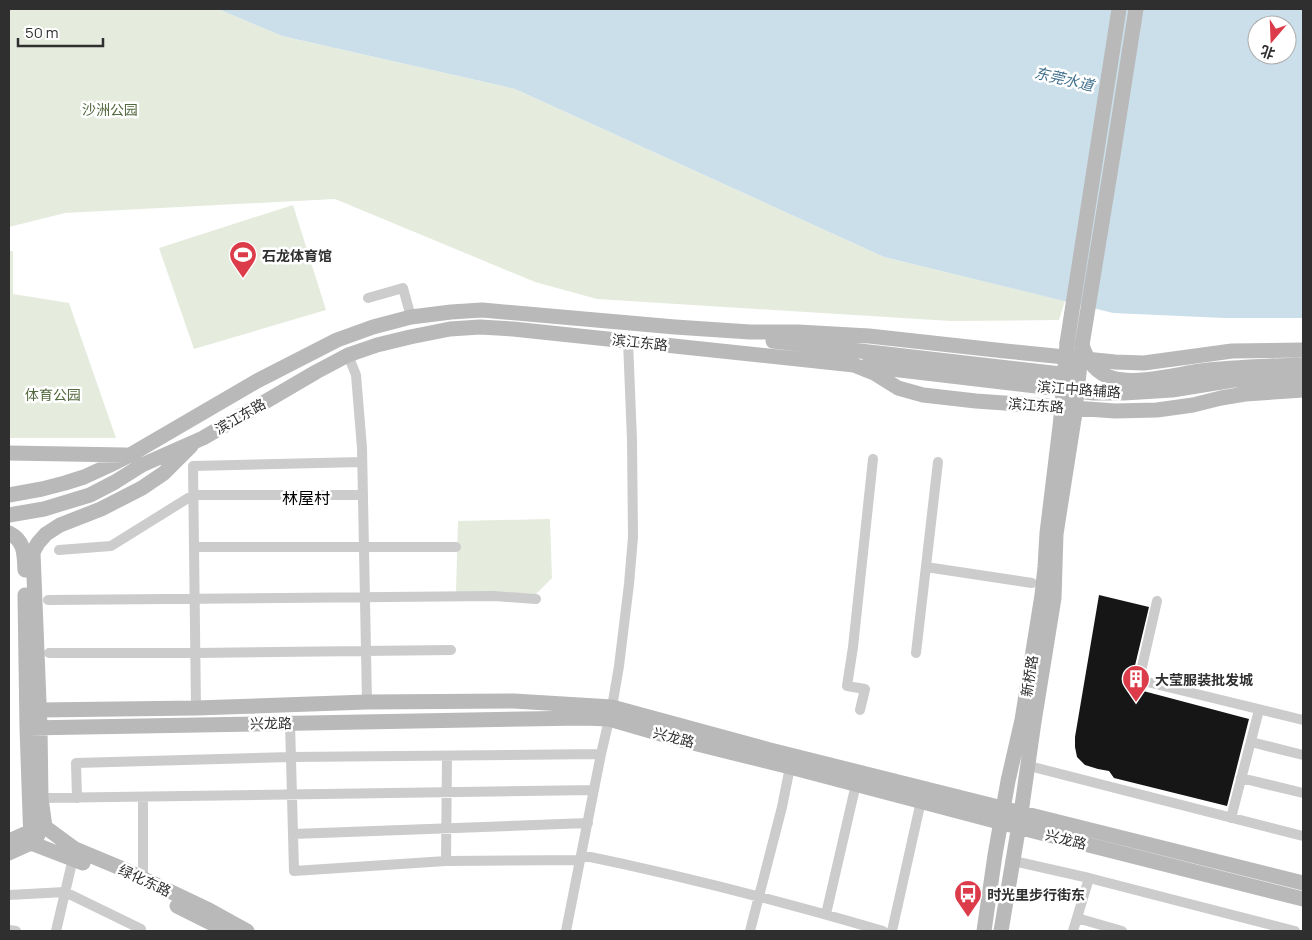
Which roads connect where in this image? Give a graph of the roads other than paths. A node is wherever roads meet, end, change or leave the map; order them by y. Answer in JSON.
{"nodes":[{"id":1,"x":1119,"y":9,"type":"edge"},
{"id":2,"x":1136,"y":9,"type":"edge"},
{"id":3,"x":368,"y":298,"type":"dead end"},
{"id":4,"x":411,"y":318,"type":"junction"},
{"id":5,"x":675,"y":327,"type":"junction"},
{"id":6,"x":628,"y":341,"type":"junction"},
{"id":7,"x":1082,"y":345,"type":"junction"},
{"id":8,"x":1303,"y":350,"type":"edge"},
{"id":9,"x":348,"y":355,"type":"junction"},
{"id":10,"x":854,"y":365,"type":"junction"},
{"id":11,"x":1303,"y":365,"type":"edge"},
{"id":12,"x":1274,"y":372,"type":"junction"},
{"id":13,"x":1303,"y":378,"type":"edge"},
{"id":14,"x":1071,"y":383,"type":"junction"},
{"id":15,"x":1303,"y":390,"type":"edge"},
{"id":16,"x":202,"y":438,"type":"junction"},
{"id":17,"x":157,"y":439,"type":"junction"},
{"id":18,"x":177,"y":449,"type":"junction"},
{"id":19,"x":9,"y":453,"type":"edge"},
{"id":20,"x":130,"y":455,"type":"junction"},
{"id":21,"x":873,"y":459,"type":"dead end"},
{"id":22,"x":362,"y":462,"type":"junction"},
{"id":23,"x":938,"y":462,"type":"dead end"},
{"id":24,"x":174,"y":464,"type":"junction"},
{"id":25,"x":193,"y":494,"type":"junction"},
{"id":26,"x":9,"y":495,"type":"edge"},
{"id":27,"x":363,"y":495,"type":"junction"},
{"id":28,"x":9,"y":516,"type":"edge"},
{"id":29,"x":9,"y":533,"type":"edge"},
{"id":30,"x":364,"y":546,"type":"junction"},
{"id":31,"x":194,"y":547,"type":"junction"},
{"id":32,"x":456,"y":547,"type":"dead end"},
{"id":33,"x":59,"y":550,"type":"dead end"},
{"id":34,"x":926,"y":566,"type":"junction"},
{"id":35,"x":1032,"y":583,"type":"dead end"},
{"id":36,"x":194,"y":598,"type":"junction"},
{"id":37,"x":364,"y":598,"type":"junction"},
{"id":38,"x":536,"y":599,"type":"dead end"},
{"id":39,"x":48,"y":600,"type":"dead end"},
{"id":40,"x":1157,"y":601,"type":"dead end"},
{"id":41,"x":451,"y":650,"type":"dead end"},
{"id":42,"x":366,"y":651,"type":"junction"},
{"id":43,"x":49,"y":653,"type":"dead end"},
{"id":44,"x":195,"y":653,"type":"junction"},
{"id":45,"x":916,"y":653,"type":"dead end"},
{"id":46,"x":367,"y":702,"type":"junction"},
{"id":47,"x":196,"y":708,"type":"junction"},
{"id":48,"x":40,"y":710,"type":"junction"},
{"id":49,"x":860,"y":710,"type":"dead end"},
{"id":50,"x":1259,"y":710,"type":"junction"},
{"id":51,"x":610,"y":713,"type":"junction"},
{"id":52,"x":1303,"y":720,"type":"edge"},
{"id":53,"x":1028,"y":721,"type":"junction"},
{"id":54,"x":290,"y":722,"type":"junction"},
{"id":55,"x":33,"y":728,"type":"junction"},
{"id":56,"x":1251,"y":742,"type":"junction"},
{"id":57,"x":601,"y":754,"type":"junction"},
{"id":58,"x":1303,"y":755,"type":"edge"},
{"id":59,"x":447,"y":756,"type":"junction"},
{"id":60,"x":291,"y":757,"type":"junction"},
{"id":61,"x":1029,"y":766,"type":"junction"},
{"id":62,"x":790,"y":767,"type":"junction"},
{"id":63,"x":1241,"y":778,"type":"junction"},
{"id":64,"x":856,"y":784,"type":"junction"},
{"id":65,"x":594,"y":790,"type":"junction"},
{"id":66,"x":447,"y":792,"type":"junction"},
{"id":67,"x":1303,"y":793,"type":"edge"},
{"id":68,"x":292,"y":794,"type":"junction"},
{"id":69,"x":142,"y":797,"type":"junction"},
{"id":70,"x":41,"y":798,"type":"junction"},
{"id":71,"x":77,"y":798,"type":"junction"},
{"id":72,"x":921,"y":801,"type":"junction"},
{"id":73,"x":1002,"y":815,"type":"junction"},
{"id":74,"x":1231,"y":818,"type":"junction"},
{"id":75,"x":1020,"y":820,"type":"junction"},
{"id":76,"x":588,"y":823,"type":"junction"},
{"id":77,"x":446,"y":828,"type":"junction"},
{"id":78,"x":36,"y":833,"type":"junction"},
{"id":79,"x":293,"y":834,"type":"junction"},
{"id":80,"x":1303,"y":836,"type":"edge"},
{"id":81,"x":9,"y":841,"type":"edge"},
{"id":82,"x":9,"y":852,"type":"edge"},
{"id":83,"x":74,"y":854,"type":"junction"},
{"id":84,"x":580,"y":857,"type":"junction"},
{"id":85,"x":446,"y":861,"type":"junction"},
{"id":86,"x":1018,"y":862,"type":"dead end"},
{"id":87,"x":1089,"y":878,"type":"junction"},
{"id":88,"x":143,"y":879,"type":"junction"},
{"id":89,"x":1303,"y":883,"type":"edge"},
{"id":90,"x":65,"y":892,"type":"junction"},
{"id":91,"x":9,"y":894,"type":"edge"},
{"id":92,"x":758,"y":897,"type":"junction"},
{"id":93,"x":1303,"y":899,"type":"edge"},
{"id":94,"x":826,"y":914,"type":"junction"},
{"id":95,"x":1077,"y":918,"type":"junction"},
{"id":96,"x":1266,"y":928,"type":"edge"},
{"id":97,"x":140,"y":929,"type":"dead end"},
{"id":98,"x":9,"y":930,"type":"edge"},
{"id":99,"x":16,"y":931,"type":"edge"},
{"id":100,"x":56,"y":931,"type":"edge"},
{"id":101,"x":227,"y":931,"type":"edge"},
{"id":102,"x":247,"y":931,"type":"edge"},
{"id":103,"x":566,"y":931,"type":"edge"},
{"id":104,"x":750,"y":931,"type":"edge"},
{"id":105,"x":883,"y":931,"type":"edge"},
{"id":106,"x":892,"y":931,"type":"edge"},
{"id":107,"x":984,"y":931,"type":"edge"},
{"id":108,"x":1001,"y":931,"type":"edge"},
{"id":109,"x":1073,"y":931,"type":"edge"},
{"id":110,"x":1122,"y":931,"type":"edge"},
{"id":111,"x":1295,"y":931,"type":"edge"}],
"edges":[{"from":1,"to":14,"type":"main road","bridge":true},
{"from":2,"to":7,"type":"main road"},
{"from":3,"to":4,"type":"street"},
{"from":4,"to":5,"type":"main road","name":"滨江东路"},
{"from":4,"to":17,"type":"main road","name":"滨江东路"},
{"from":5,"to":8,"type":"main road","name":"滨江东路"},
{"from":5,"to":14,"type":"main road","name":"滨江中路辅路"},
{"from":6,"to":9,"type":"main road","name":"滨江东路"},
{"from":6,"to":10,"type":"main road","name":"滨江东路"},
{"from":6,"to":51,"type":"street"},
{"from":7,"to":12,"type":"main road","name":"滨江中路辅路","bridge":true},
{"from":7,"to":14,"type":"main road","bridge":true},
{"from":9,"to":16,"type":"main road","name":"滨江东路"},
{"from":9,"to":22,"type":"street"},
{"from":10,"to":14,"type":"main road","name":"滨江中路辅路"},
{"from":10,"to":15,"type":"main road","name":"滨江东路"},
{"from":11,"to":12,"type":"main road","name":"滨江中路辅路"},
{"from":12,"to":13,"type":"main road","name":"滨江中路辅路"},
{"from":12,"to":14,"type":"main road","name":"滨江中路辅路"},
{"from":14,"to":53,"type":"main road","name":"新桥路","bridge":true},
{"from":16,"to":18,"type":"main road","name":"滨江东路"},
{"from":16,"to":24,"type":"main road"},
{"from":17,"to":18,"type":"main road"},
{"from":17,"to":20,"type":"main road","name":"滨江东路"},
{"from":18,"to":24,"type":"main road"},
{"from":18,"to":28,"type":"main road","name":"滨江东路"},
{"from":19,"to":20,"type":"main road"},
{"from":20,"to":26,"type":"main road","name":"滨江东路"},
{"from":21,"to":49,"type":"street"},
{"from":22,"to":25,"type":"street"},
{"from":22,"to":27,"type":"street"},
{"from":23,"to":34,"type":"street"},
{"from":24,"to":48,"type":"main road"},
{"from":25,"to":27,"type":"street"},
{"from":25,"to":31,"type":"street"},
{"from":25,"to":33,"type":"street"},
{"from":27,"to":30,"type":"street"},
{"from":29,"to":55,"type":"main road"},
{"from":30,"to":31,"type":"street"},
{"from":30,"to":32,"type":"street"},
{"from":30,"to":37,"type":"street"},
{"from":31,"to":36,"type":"street"},
{"from":34,"to":35,"type":"street"},
{"from":34,"to":45,"type":"street"},
{"from":36,"to":37,"type":"street"},
{"from":36,"to":39,"type":"street"},
{"from":36,"to":44,"type":"street"},
{"from":37,"to":38,"type":"street"},
{"from":37,"to":42,"type":"street"},
{"from":40,"to":50,"type":"street"},
{"from":41,"to":42,"type":"street"},
{"from":42,"to":44,"type":"street"},
{"from":42,"to":46,"type":"street"},
{"from":43,"to":44,"type":"street"},
{"from":44,"to":47,"type":"street"},
{"from":46,"to":47,"type":"main road","name":"兴龙路"},
{"from":46,"to":51,"type":"main road","name":"兴龙路"},
{"from":47,"to":48,"type":"main road","name":"兴龙路"},
{"from":48,"to":55,"type":"main road"},
{"from":50,"to":52,"type":"street"},
{"from":50,"to":56,"type":"street"},
{"from":51,"to":54,"type":"main road","name":"兴龙路"},
{"from":51,"to":57,"type":"street"},
{"from":51,"to":62,"type":"main road","name":"兴龙路"},
{"from":51,"to":73,"type":"main road","name":"兴龙路"},
{"from":53,"to":61,"type":"main road","name":"新桥路"},
{"from":53,"to":73,"type":"main road","name":"新桥路"},
{"from":54,"to":55,"type":"main road","name":"兴龙路"},
{"from":54,"to":60,"type":"street"},
{"from":55,"to":70,"type":"main road"},
{"from":55,"to":78,"type":"main road"},
{"from":56,"to":58,"type":"street"},
{"from":56,"to":63,"type":"street"},
{"from":57,"to":59,"type":"street"},
{"from":57,"to":65,"type":"street"},
{"from":59,"to":60,"type":"street"},
{"from":59,"to":66,"type":"street"},
{"from":60,"to":68,"type":"street"},
{"from":60,"to":71,"type":"street"},
{"from":61,"to":74,"type":"street"},
{"from":61,"to":75,"type":"main road","name":"新桥路"},
{"from":62,"to":64,"type":"main road","name":"兴龙路"},
{"from":62,"to":92,"type":"street"},
{"from":63,"to":67,"type":"street"},
{"from":63,"to":74,"type":"street"},
{"from":64,"to":72,"type":"main road","name":"兴龙路"},
{"from":64,"to":94,"type":"street"},
{"from":65,"to":66,"type":"street"},
{"from":65,"to":76,"type":"street"},
{"from":66,"to":68,"type":"street"},
{"from":66,"to":77,"type":"street"},
{"from":68,"to":69,"type":"street"},
{"from":68,"to":79,"type":"street"},
{"from":69,"to":71,"type":"street"},
{"from":69,"to":88,"type":"street"},
{"from":70,"to":71,"type":"street"},
{"from":70,"to":78,"type":"main road"},
{"from":72,"to":73,"type":"main road","name":"兴龙路"},
{"from":72,"to":106,"type":"street"},
{"from":73,"to":75,"type":"main road","name":"兴龙路"},
{"from":73,"to":107,"type":"main road","name":"新桥路"},
{"from":74,"to":80,"type":"street"},
{"from":75,"to":89,"type":"main road","name":"兴龙路"},
{"from":75,"to":93,"type":"main road","name":"兴龙路"},
{"from":75,"to":108,"type":"main road","name":"新桥路"},
{"from":76,"to":77,"type":"street"},
{"from":76,"to":84,"type":"street"},
{"from":77,"to":79,"type":"street"},
{"from":77,"to":85,"type":"street"},
{"from":78,"to":81,"type":"main road"},
{"from":78,"to":82,"type":"main road"},
{"from":78,"to":83,"type":"main road","name":"绿化东路"},
{"from":78,"to":83,"type":"main road","name":"绿化东路"},
{"from":79,"to":85,"type":"street"},
{"from":83,"to":88,"type":"main road","name":"绿化东路"},
{"from":83,"to":90,"type":"street"},
{"from":83,"to":101,"type":"main road","name":"绿化东路"},
{"from":84,"to":85,"type":"street"},
{"from":84,"to":92,"type":"street"},
{"from":84,"to":103,"type":"street"},
{"from":86,"to":87,"type":"street"},
{"from":87,"to":95,"type":"street"},
{"from":87,"to":96,"type":"street"},
{"from":88,"to":102,"type":"main road","name":"绿化东路"},
{"from":90,"to":91,"type":"street"},
{"from":90,"to":97,"type":"street"},
{"from":90,"to":100,"type":"street"},
{"from":92,"to":94,"type":"street"},
{"from":92,"to":104,"type":"street"},
{"from":94,"to":105,"type":"street"},
{"from":95,"to":109,"type":"street"},
{"from":95,"to":110,"type":"street"},
{"from":96,"to":111,"type":"street"},
{"from":98,"to":99,"type":"street"}]}
